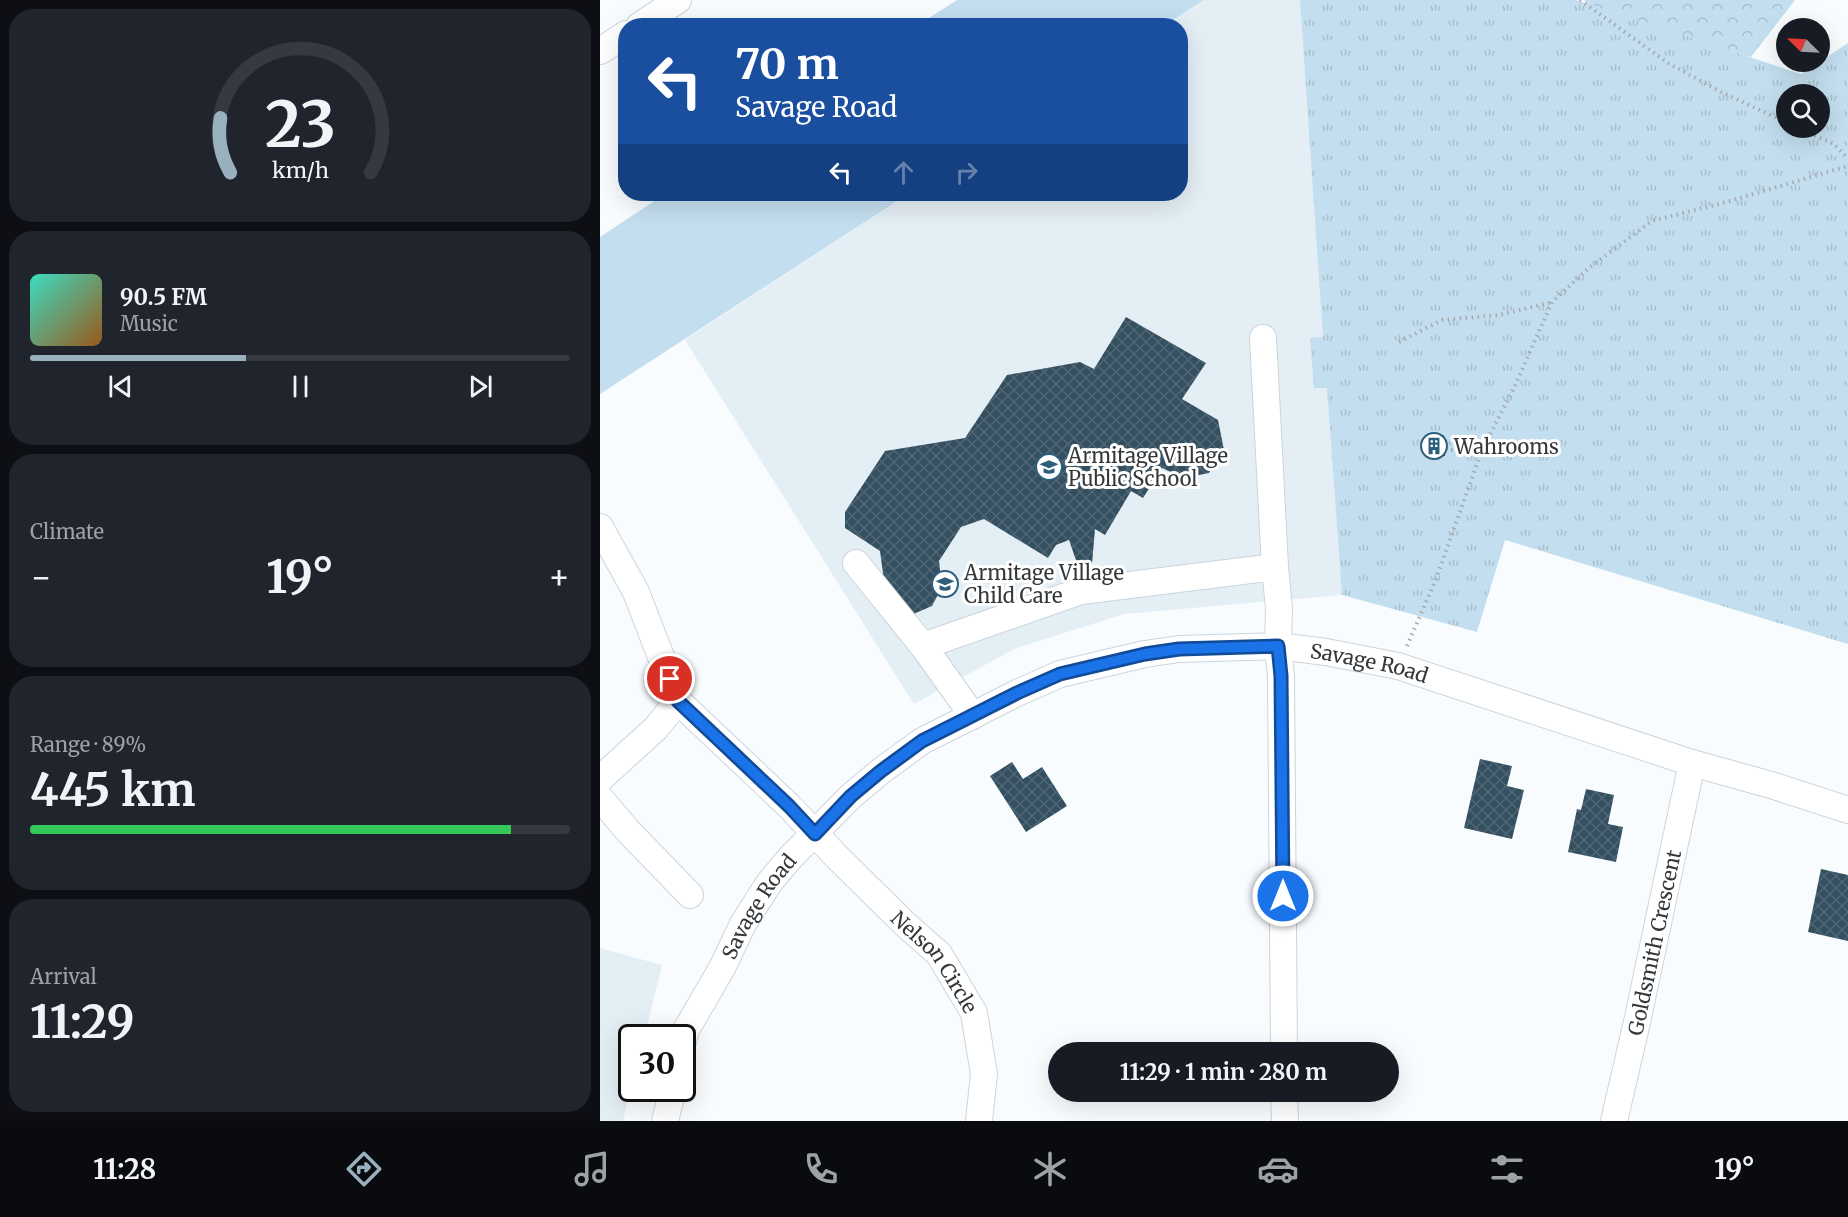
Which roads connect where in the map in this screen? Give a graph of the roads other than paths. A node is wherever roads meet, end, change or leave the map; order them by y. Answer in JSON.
{"nodes":[{"id":1,"x":678,"y":0,"type":"edge"},
{"id":2,"x":651,"y":18,"type":"edge"},
{"id":3,"x":618,"y":39,"type":"edge"},
{"id":4,"x":600,"y":51,"type":"edge"},
{"id":5,"x":1263,"y":338,"type":"dead end"},
{"id":6,"x":600,"y":527,"type":"edge"},
{"id":7,"x":856,"y":563,"type":"dead end"},
{"id":8,"x":1275,"y":567,"type":"junction"},
{"id":9,"x":924,"y":645,"type":"junction"},
{"id":10,"x":1278,"y":646,"type":"junction"},
{"id":11,"x":678,"y":701,"type":"junction"},
{"id":12,"x":973,"y":716,"type":"junction"},
{"id":13,"x":1692,"y":763,"type":"junction"},
{"id":14,"x":600,"y":778,"type":"edge"},
{"id":15,"x":600,"y":798,"type":"edge"},
{"id":16,"x":1848,"y":810,"type":"edge"},
{"id":17,"x":815,"y":834,"type":"junction"},
{"id":18,"x":690,"y":896,"type":"dead end"},
{"id":19,"x":689,"y":1024,"type":"edge"},
{"id":20,"x":1284,"y":1042,"type":"edge"},
{"id":21,"x":670,"y":1102,"type":"edge"},
{"id":22,"x":1284,"y":1102,"type":"edge"},
{"id":23,"x":665,"y":1121,"type":"edge"},
{"id":24,"x":979,"y":1121,"type":"edge"},
{"id":25,"x":1285,"y":1121,"type":"edge"},
{"id":26,"x":1614,"y":1121,"type":"edge"}],
"edges":[{"from":1,"to":2,"type":"street"},
{"from":3,"to":4,"type":"street"},
{"from":5,"to":8,"type":"street"},
{"from":6,"to":11,"type":"street"},
{"from":7,"to":9,"type":"street"},
{"from":8,"to":9,"type":"street"},
{"from":8,"to":10,"type":"street"},
{"from":9,"to":12,"type":"street"},
{"from":10,"to":12,"type":"street","name":"Savage Road"},
{"from":10,"to":13,"type":"street","name":"Savage Road"},
{"from":10,"to":20,"type":"street"},
{"from":11,"to":14,"type":"street"},
{"from":11,"to":17,"type":"street","name":"Nelson Circle"},
{"from":12,"to":17,"type":"street","name":"Savage Road"},
{"from":13,"to":16,"type":"street","name":"Savage Road"},
{"from":13,"to":26,"type":"street","name":"Goldsmith Crescent"},
{"from":15,"to":18,"type":"street"},
{"from":17,"to":19,"type":"street","name":"Savage Road"},
{"from":17,"to":24,"type":"street","name":"Nelson Circle"},
{"from":21,"to":23,"type":"street"},
{"from":22,"to":25,"type":"street"}]}
